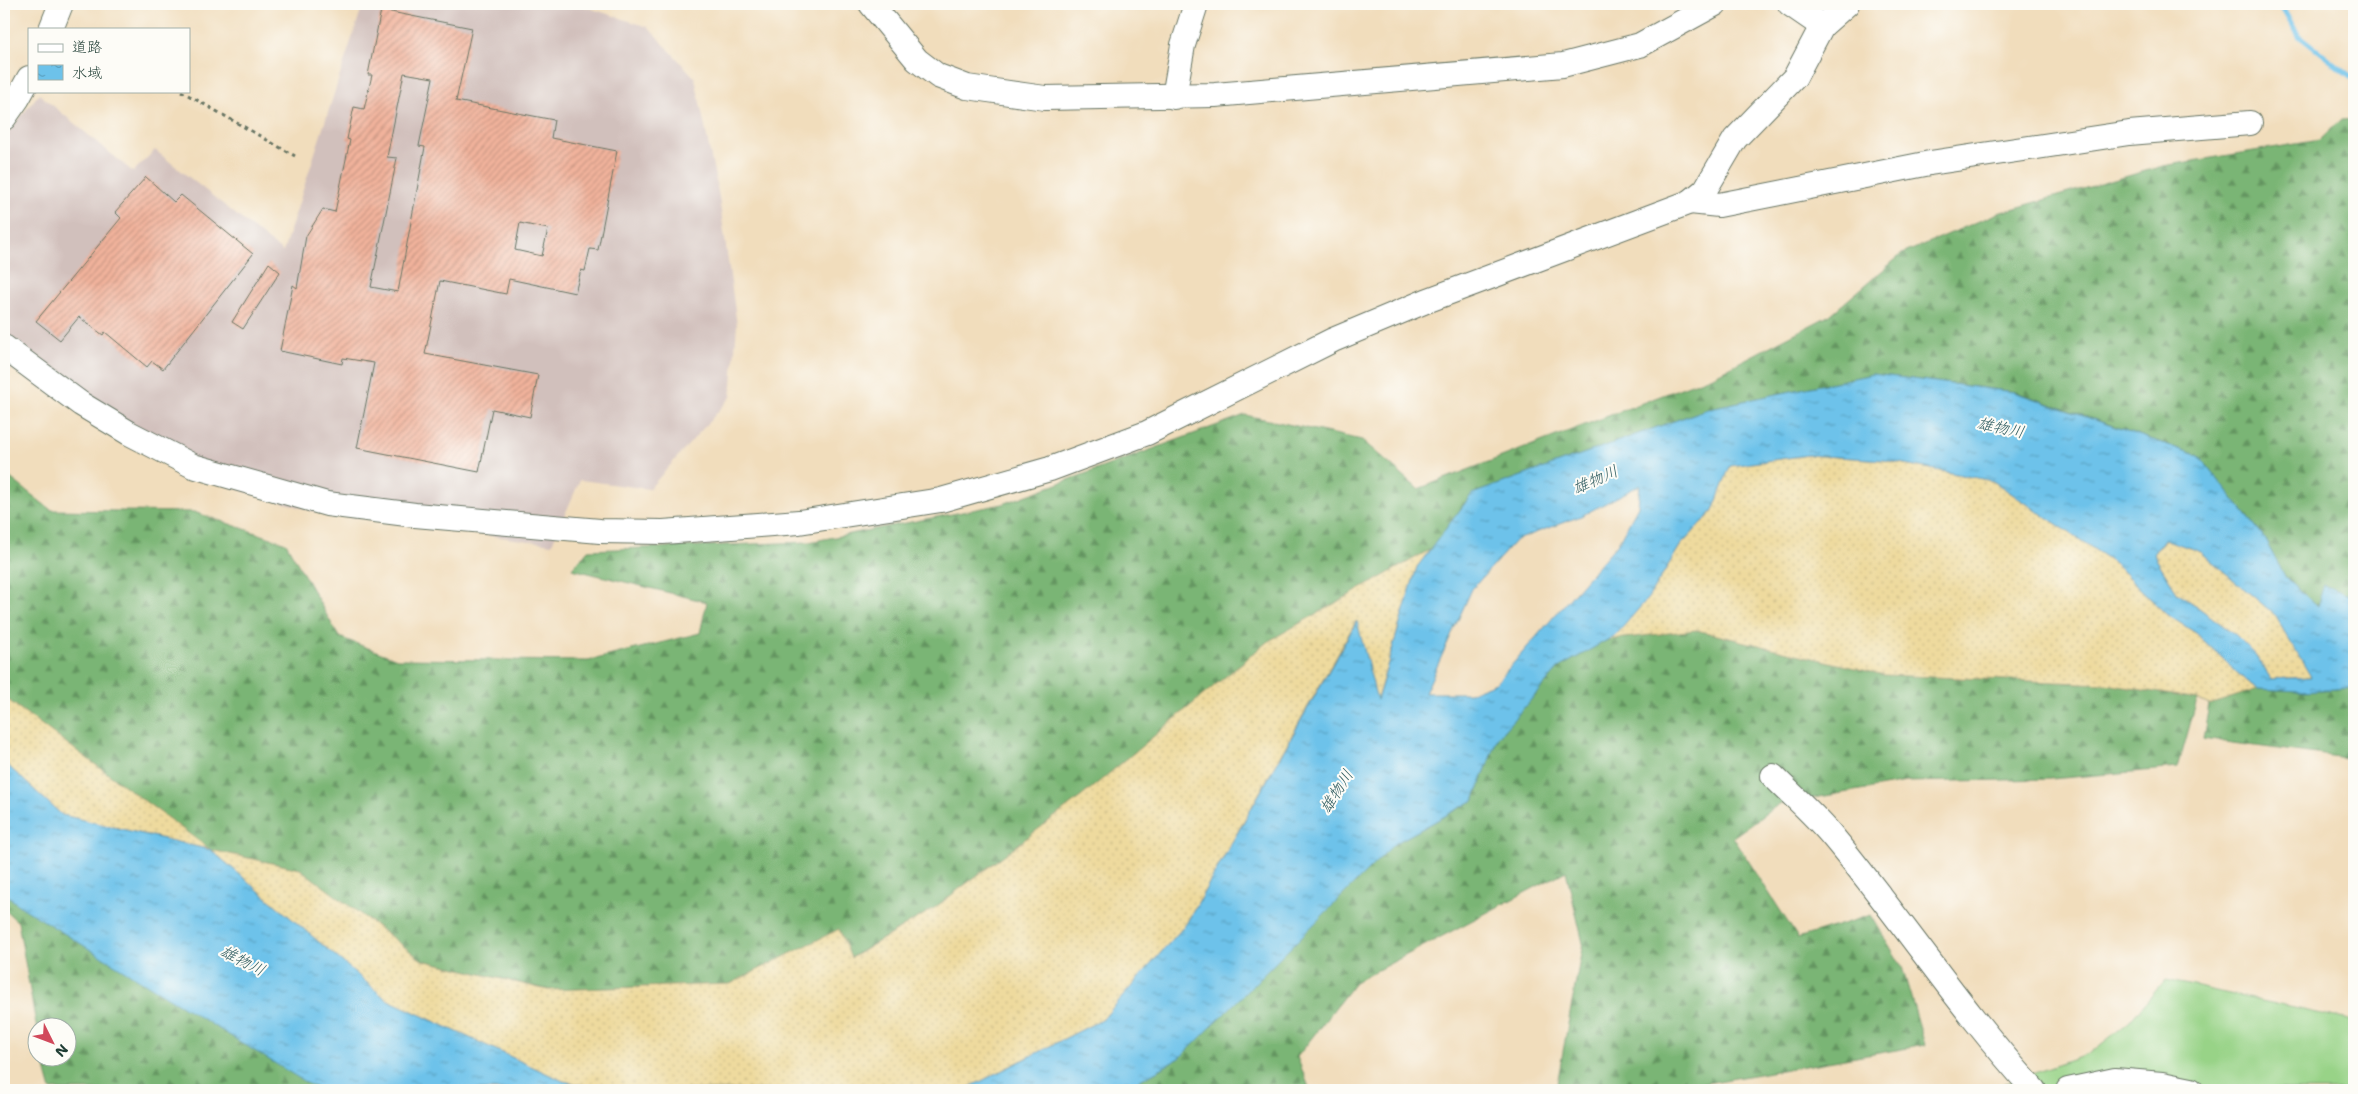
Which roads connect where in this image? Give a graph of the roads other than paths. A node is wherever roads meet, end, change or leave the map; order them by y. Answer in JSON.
{"nodes":[{"id":1,"x":61,"y":4,"type":"edge"},
{"id":2,"x":871,"y":4,"type":"edge"},
{"id":3,"x":1196,"y":4,"type":"edge"},
{"id":4,"x":1715,"y":4,"type":"edge"},
{"id":5,"x":1790,"y":4,"type":"edge"},
{"id":6,"x":1847,"y":4,"type":"edge"},
{"id":7,"x":1822,"y":26,"type":"junction"},
{"id":8,"x":51,"y":28,"type":"edge"},
{"id":9,"x":28,"y":80,"type":"edge"},
{"id":10,"x":1174,"y":97,"type":"junction"},
{"id":11,"x":4,"y":118,"type":"edge"},
{"id":12,"x":2250,"y":123,"type":"dead end"},
{"id":13,"x":1690,"y":202,"type":"junction"},
{"id":14,"x":4,"y":347,"type":"edge"},
{"id":15,"x":1773,"y":776,"type":"dead end"},
{"id":16,"x":2101,"y":1086,"type":"edge"},
{"id":17,"x":2034,"y":1090,"type":"edge"},
{"id":18,"x":2068,"y":1090,"type":"edge"},
{"id":19,"x":2191,"y":1090,"type":"edge"}],
"edges":[{"from":1,"to":8,"type":"street"},
{"from":2,"to":10,"type":"street"},
{"from":3,"to":10,"type":"street"},
{"from":4,"to":10,"type":"street"},
{"from":5,"to":7,"type":"street"},
{"from":6,"to":7,"type":"street"},
{"from":7,"to":13,"type":"street"},
{"from":9,"to":11,"type":"street"},
{"from":12,"to":13,"type":"street"},
{"from":13,"to":14,"type":"street"},
{"from":15,"to":17,"type":"street"},
{"from":16,"to":18,"type":"street"},
{"from":16,"to":19,"type":"street"}]}
